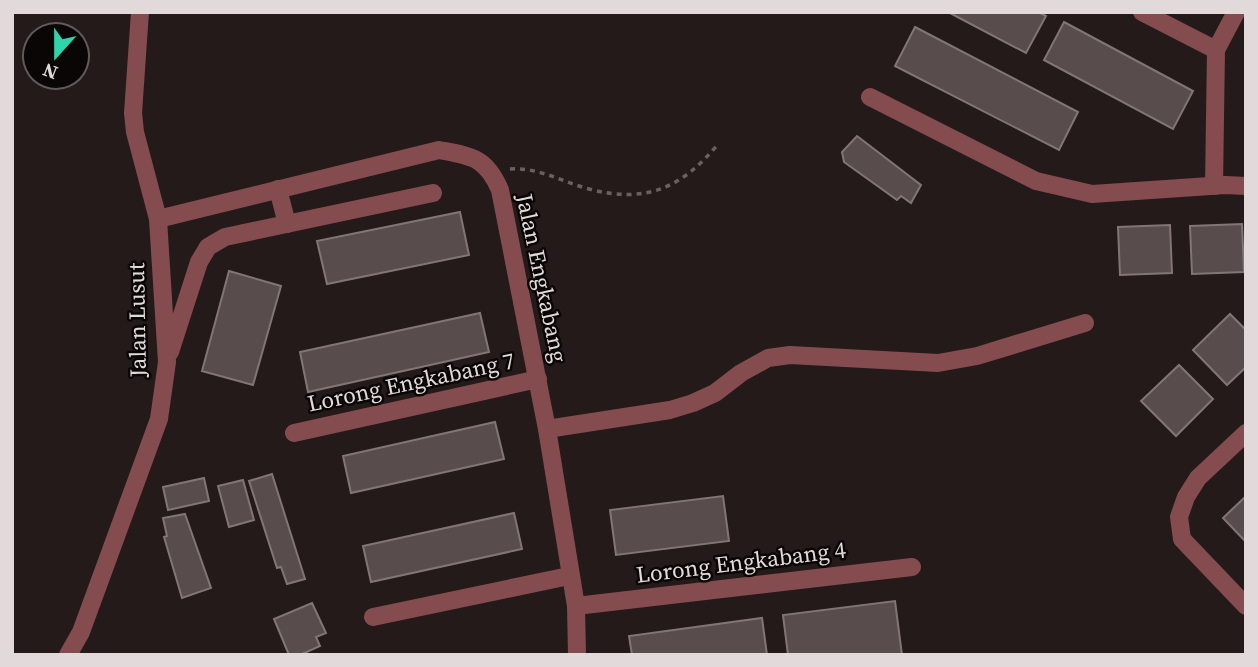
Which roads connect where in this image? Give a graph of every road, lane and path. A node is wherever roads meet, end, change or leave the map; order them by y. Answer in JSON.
{"nodes":[{"id":1,"x":140,"y":12,"type":"edge"},
{"id":2,"x":1142,"y":12,"type":"edge"},
{"id":3,"x":1237,"y":12,"type":"edge"},
{"id":4,"x":1216,"y":50,"type":"junction"},
{"id":5,"x":870,"y":97,"type":"dead end"},
{"id":6,"x":718,"y":144,"type":"dead end"},
{"id":7,"x":492,"y":172,"type":"junction"},
{"id":8,"x":1213,"y":186,"type":"junction"},
{"id":9,"x":1246,"y":186,"type":"edge"},
{"id":10,"x":278,"y":189,"type":"junction"},
{"id":11,"x":433,"y":193,"type":"dead end"},
{"id":12,"x":159,"y":219,"type":"junction"},
{"id":13,"x":287,"y":224,"type":"junction"},
{"id":14,"x":1085,"y":323,"type":"dead end"},
{"id":15,"x":167,"y":362,"type":"junction"},
{"id":16,"x":538,"y":379,"type":"junction"},
{"id":17,"x":547,"y":429,"type":"junction"},
{"id":18,"x":295,"y":433,"type":"dead end"},
{"id":19,"x":1246,"y":433,"type":"edge"},
{"id":20,"x":912,"y":567,"type":"dead end"},
{"id":21,"x":569,"y":576,"type":"junction"},
{"id":22,"x":576,"y":606,"type":"junction"},
{"id":23,"x":1246,"y":606,"type":"edge"},
{"id":24,"x":373,"y":617,"type":"dead end"},
{"id":25,"x":68,"y":655,"type":"edge"},
{"id":26,"x":577,"y":655,"type":"edge"}],
"edges":[{"from":1,"to":12,"type":"street","name":"Jalan Lusut"},
{"from":2,"to":4,"type":"street"},
{"from":3,"to":4,"type":"street"},
{"from":4,"to":8,"type":"street"},
{"from":5,"to":8,"type":"street"},
{"from":6,"to":7,"type":"path"},
{"from":7,"to":10,"type":"street","name":"Jalan Engkabang"},
{"from":7,"to":16,"type":"street","name":"Jalan Engkabang"},
{"from":8,"to":9,"type":"street"},
{"from":10,"to":12,"type":"street","name":"Jalan Engkabang"},
{"from":10,"to":13,"type":"street"},
{"from":11,"to":13,"type":"street"},
{"from":12,"to":15,"type":"street","name":"Jalan Lusut"},
{"from":13,"to":15,"type":"street"},
{"from":14,"to":17,"type":"street"},
{"from":15,"to":25,"type":"street","name":"Jalan Lusut"},
{"from":16,"to":17,"type":"street","name":"Jalan Engkabang"},
{"from":16,"to":18,"type":"street","name":"Lorong Engkabang 7"},
{"from":17,"to":21,"type":"street","name":"Jalan Engkabang"},
{"from":19,"to":23,"type":"street"},
{"from":20,"to":22,"type":"street","name":"Lorong Engkabang 4"},
{"from":21,"to":22,"type":"street","name":"Jalan Engkabang"},
{"from":21,"to":24,"type":"street"},
{"from":22,"to":26,"type":"street","name":"Jalan Engkabang"}]}
